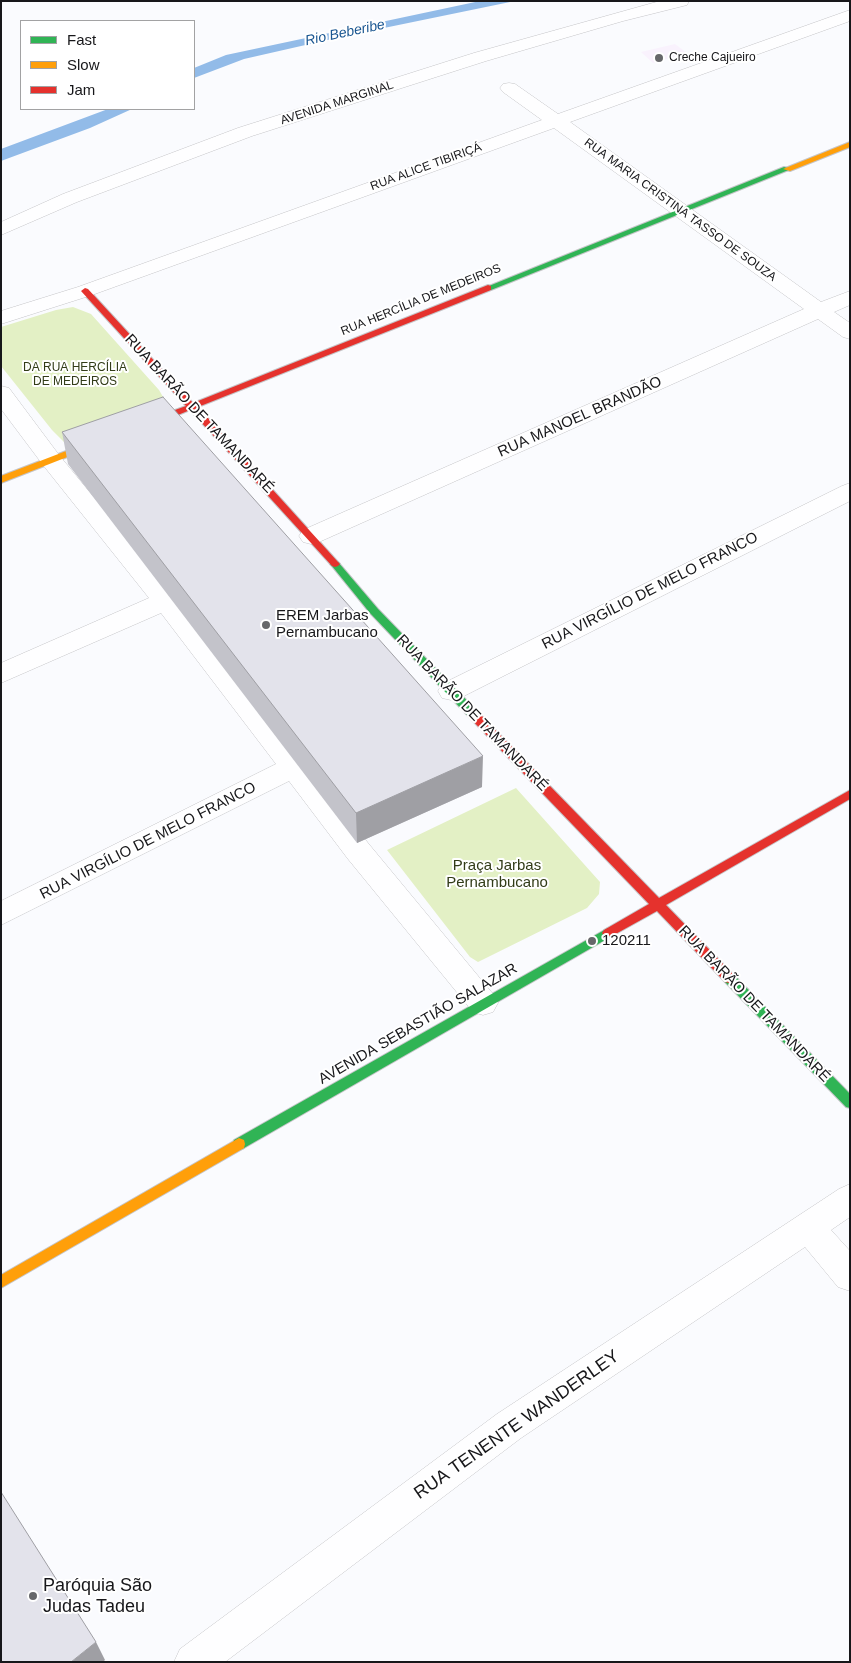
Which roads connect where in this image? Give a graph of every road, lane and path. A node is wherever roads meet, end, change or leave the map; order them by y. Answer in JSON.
{"nodes":[{"id":1,"x":681,"y":1,"type":"edge"},
{"id":2,"x":850,"y":15,"type":"edge"},
{"id":3,"x":509,"y":88,"type":"dead end"},
{"id":4,"x":555,"y":120,"type":"junction"},
{"id":5,"x":850,"y":144,"type":"edge"},
{"id":6,"x":682,"y":210,"type":"junction"},
{"id":7,"x":1,"y":229,"type":"edge"},
{"id":8,"x":85,"y":291,"type":"junction"},
{"id":9,"x":850,"y":297,"type":"edge"},
{"id":10,"x":819,"y":311,"type":"junction"},
{"id":11,"x":1,"y":318,"type":"edge"},
{"id":12,"x":850,"y":333,"type":"edge"},
{"id":13,"x":1,"y":393,"type":"edge"},
{"id":14,"x":193,"y":406,"type":"junction"},
{"id":15,"x":166,"y":416,"type":"edge"},
{"id":16,"x":113,"y":437,"type":"edge"},
{"id":17,"x":50,"y":460,"type":"junction"},
{"id":18,"x":1,"y":480,"type":"edge"},
{"id":19,"x":850,"y":491,"type":"edge"},
{"id":20,"x":311,"y":536,"type":"junction"},
{"id":21,"x":166,"y":601,"type":"junction"},
{"id":22,"x":1,"y":674,"type":"edge"},
{"id":23,"x":451,"y":691,"type":"junction"},
{"id":24,"x":294,"y":767,"type":"junction"},
{"id":25,"x":850,"y":794,"type":"edge"},
{"id":26,"x":658,"y":906,"type":"junction"},
{"id":27,"x":1,"y":914,"type":"edge"},
{"id":28,"x":483,"y":1003,"type":"junction"},
{"id":29,"x":850,"y":1103,"type":"edge"},
{"id":30,"x":850,"y":1199,"type":"edge"},
{"id":31,"x":808,"y":1227,"type":"junction"},
{"id":32,"x":850,"y":1276,"type":"edge"},
{"id":33,"x":1,"y":1282,"type":"edge"},
{"id":34,"x":193,"y":1662,"type":"edge"}],
"edges":[{"from":1,"to":7,"type":"street","name":"AVENIDA MARGINAL"},
{"from":2,"to":4,"type":"street","name":"RUA ALICE TIBIRIÇÁ"},
{"from":3,"to":4,"type":"street","name":"RUA MARIA CRISTINA TASSO DE SOUZA"},
{"from":4,"to":6,"type":"street","name":"RUA MARIA CRISTINA TASSO DE SOUZA"},
{"from":4,"to":8,"type":"street","name":"RUA ALICE TIBIRIÇÁ"},
{"from":5,"to":6,"type":"street","name":"RUA HERCÍLIA DE MEDEIROS"},
{"from":6,"to":10,"type":"street","name":"RUA MARIA CRISTINA TASSO DE SOUZA"},
{"from":6,"to":14,"type":"street","name":"RUA HERCÍLIA DE MEDEIROS"},
{"from":8,"to":11,"type":"street","name":"RUA ALICE TIBIRIÇÁ"},
{"from":8,"to":14,"type":"street","name":"RUA BARÃO DE TAMANDARÉ"},
{"from":9,"to":10,"type":"street","name":"RUA MANOEL BRANDÃO"},
{"from":10,"to":12,"type":"street","name":"RUA MARIA CRISTINA TASSO DE SOUZA"},
{"from":10,"to":20,"type":"street","name":"RUA MANOEL BRANDÃO"},
{"from":13,"to":17,"type":"street"},
{"from":14,"to":15,"type":"street","name":"RUA HERCÍLIA DE MEDEIROS"},
{"from":14,"to":20,"type":"street","name":"RUA BARÃO DE TAMANDARÉ"},
{"from":16,"to":17,"type":"street"},
{"from":17,"to":18,"type":"street"},
{"from":17,"to":21,"type":"street"},
{"from":19,"to":23,"type":"street","name":"RUA VIRGÍLIO DE MELO FRANCO"},
{"from":20,"to":23,"type":"street","name":"RUA BARÃO DE TAMANDARÉ"},
{"from":21,"to":22,"type":"street"},
{"from":21,"to":24,"type":"street"},
{"from":23,"to":26,"type":"street","name":"RUA BARÃO DE TAMANDARÉ"},
{"from":24,"to":27,"type":"street","name":"RUA VIRGÍLIO DE MELO FRANCO"},
{"from":24,"to":28,"type":"street"},
{"from":25,"to":26,"type":"street","name":"AVENIDA SEBASTIÃO SALAZAR"},
{"from":26,"to":28,"type":"street","name":"AVENIDA SEBASTIÃO SALAZAR"},
{"from":26,"to":29,"type":"street","name":"RUA BARÃO DE TAMANDARÉ"},
{"from":28,"to":33,"type":"street","name":"AVENIDA SEBASTIÃO SALAZAR"},
{"from":30,"to":31,"type":"street","name":"RUA TENENTE WANDERLEY"},
{"from":31,"to":32,"type":"street"},
{"from":31,"to":34,"type":"street","name":"RUA TENENTE WANDERLEY"}]}
